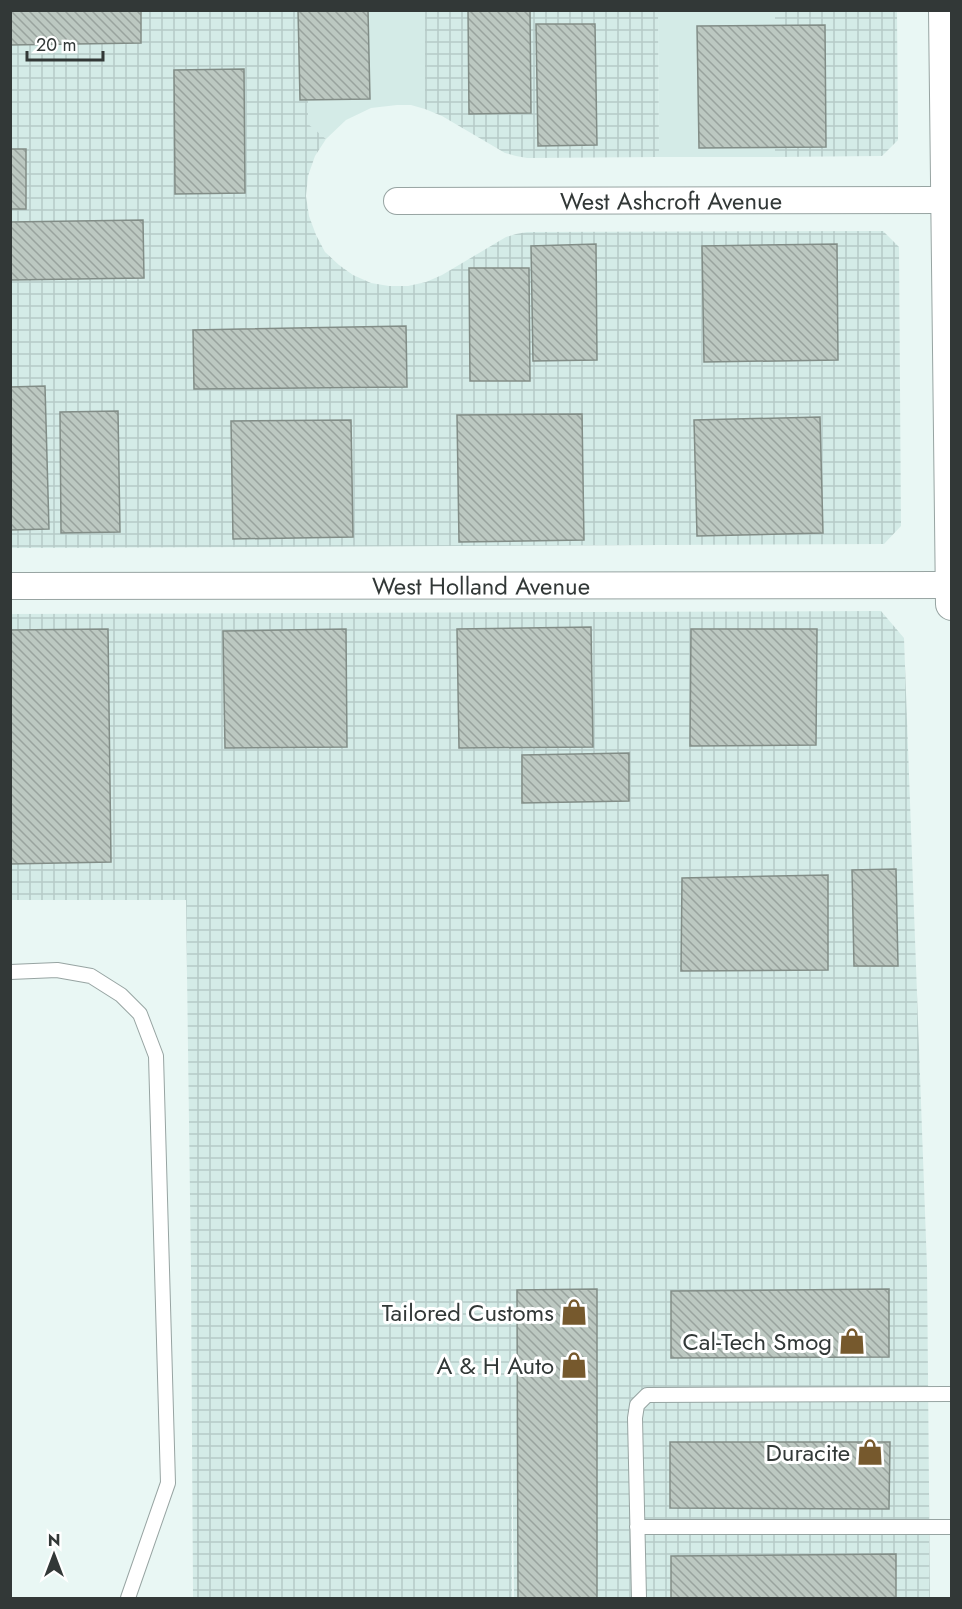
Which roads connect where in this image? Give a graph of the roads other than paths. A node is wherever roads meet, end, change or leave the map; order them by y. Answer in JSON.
{"nodes":[{"id":1,"x":945,"y":10,"type":"edge"},
{"id":2,"x":947,"y":200,"type":"junction"},
{"id":3,"x":397,"y":201,"type":"dead end"},
{"id":4,"x":951,"y":536,"type":"edge"},
{"id":5,"x":951,"y":585,"type":"edge"},
{"id":6,"x":10,"y":586,"type":"edge"},
{"id":7,"x":951,"y":604,"type":"edge"},
{"id":8,"x":10,"y":972,"type":"edge"},
{"id":9,"x":951,"y":1394,"type":"edge"},
{"id":10,"x":637,"y":1527,"type":"junction"},
{"id":11,"x":951,"y":1527,"type":"edge"},
{"id":12,"x":128,"y":1599,"type":"edge"},
{"id":13,"x":639,"y":1599,"type":"edge"}],
"edges":[{"from":1,"to":2,"type":"street"},
{"from":2,"to":3,"type":"street","name":"West Ashcroft Avenue"},
{"from":2,"to":4,"type":"street"},
{"from":4,"to":5,"type":"street"},
{"from":5,"to":6,"type":"street","name":"West Holland Avenue"},
{"from":5,"to":7,"type":"street"},
{"from":8,"to":12,"type":"lane"},
{"from":9,"to":10,"type":"lane"},
{"from":10,"to":11,"type":"lane"},
{"from":10,"to":13,"type":"lane"}]}
